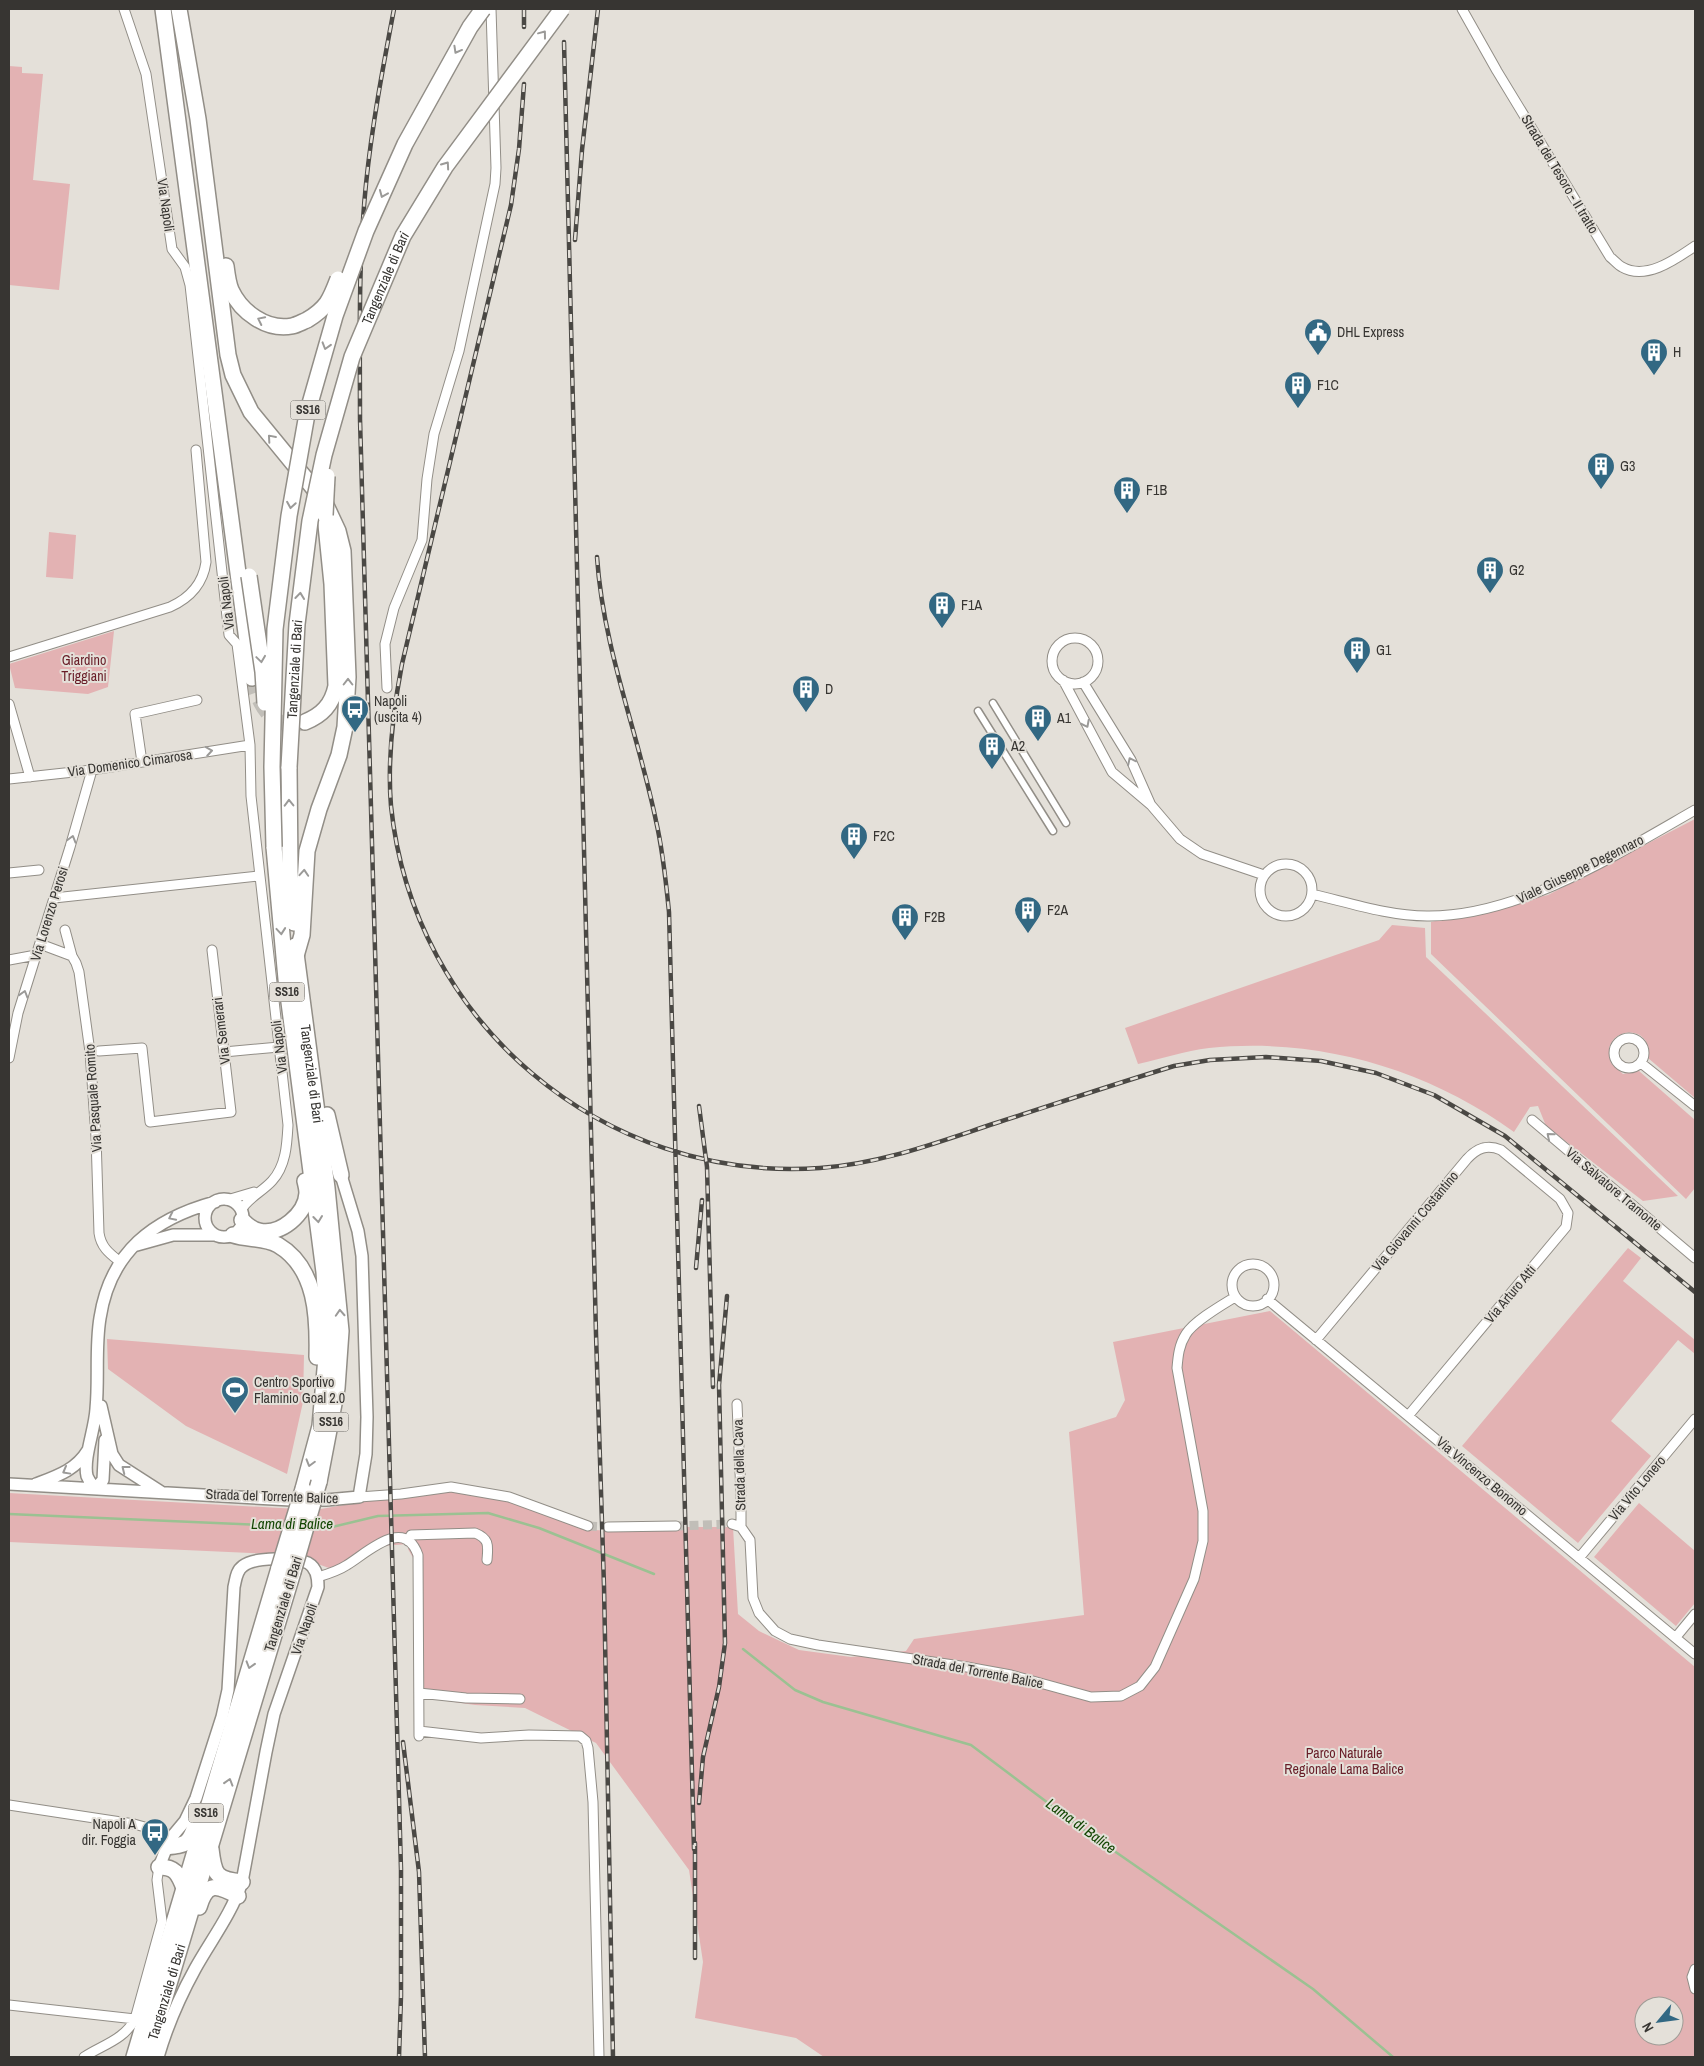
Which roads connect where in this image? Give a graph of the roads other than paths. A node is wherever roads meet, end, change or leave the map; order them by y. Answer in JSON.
{"nodes":[{"id":1,"x":124,"y":9,"type":"edge"},
{"id":2,"x":163,"y":9,"type":"edge"},
{"id":3,"x":167,"y":9,"type":"edge"},
{"id":4,"x":179,"y":9,"type":"edge"},
{"id":5,"x":184,"y":9,"type":"edge"},
{"id":6,"x":483,"y":9,"type":"edge"},
{"id":7,"x":491,"y":9,"type":"edge"},
{"id":8,"x":562,"y":9,"type":"edge"},
{"id":9,"x":1462,"y":9,"type":"edge"},
{"id":10,"x":366,"y":231,"type":"junction"},
{"id":11,"x":1695,"y":246,"type":"edge"},
{"id":12,"x":336,"y":410,"type":"junction"},
{"id":13,"x":196,"y":450,"type":"dead end"},
{"id":14,"x":9,"y":657,"type":"edge"},
{"id":15,"x":252,"y":678,"type":"tunnel mouth"},
{"id":16,"x":1063,"y":680,"type":"junction"},
{"id":17,"x":1083,"y":682,"type":"junction"},
{"id":18,"x":387,"y":688,"type":"dead end"},
{"id":19,"x":197,"y":700,"type":"dead end"},
{"id":20,"x":993,"y":703,"type":"dead end"},
{"id":21,"x":9,"y":704,"type":"edge"},
{"id":22,"x":978,"y":712,"type":"dead end"},
{"id":23,"x":305,"y":722,"type":"tunnel mouth"},
{"id":24,"x":250,"y":745,"type":"junction"},
{"id":25,"x":142,"y":762,"type":"junction"},
{"id":26,"x":92,"y":770,"type":"junction"},
{"id":27,"x":30,"y":777,"type":"junction"},
{"id":28,"x":9,"y":779,"type":"edge"},
{"id":29,"x":1151,"y":805,"type":"junction"},
{"id":30,"x":1695,"y":810,"type":"edge"},
{"id":31,"x":1066,"y":823,"type":"dead end"},
{"id":32,"x":1053,"y":831,"type":"dead end"},
{"id":33,"x":274,"y":847,"type":"junction"},
{"id":34,"x":39,"y":870,"type":"dead end"},
{"id":35,"x":9,"y":873,"type":"edge"},
{"id":36,"x":1264,"y":875,"type":"junction"},
{"id":37,"x":259,"y":876,"type":"junction"},
{"id":38,"x":1312,"y":894,"type":"junction"},
{"id":39,"x":54,"y":898,"type":"junction"},
{"id":40,"x":65,"y":930,"type":"dead end"},
{"id":41,"x":40,"y":944,"type":"junction"},
{"id":42,"x":212,"y":950,"type":"dead end"},
{"id":43,"x":36,"y":955,"type":"junction"},
{"id":44,"x":72,"y":956,"type":"junction"},
{"id":45,"x":296,"y":956,"type":"junction"},
{"id":46,"x":9,"y":960,"type":"edge"},
{"id":47,"x":304,"y":1020,"type":"junction"},
{"id":48,"x":279,"y":1047,"type":"junction"},
{"id":49,"x":295,"y":1048,"type":"junction"},
{"id":50,"x":99,"y":1051,"type":"dead end"},
{"id":51,"x":224,"y":1052,"type":"junction"},
{"id":52,"x":9,"y":1058,"type":"edge"},
{"id":53,"x":1641,"y":1063,"type":"dead end"},
{"id":54,"x":1695,"y":1106,"type":"edge"},
{"id":55,"x":1532,"y":1120,"type":"dead end"},
{"id":56,"x":1528,"y":1173,"type":"joint"},
{"id":57,"x":341,"y":1175,"type":"joint"},
{"id":58,"x":257,"y":1192,"type":"junction"},
{"id":59,"x":227,"y":1200,"type":"junction"},
{"id":60,"x":215,"y":1202,"type":"junction"},
{"id":61,"x":241,"y":1215,"type":"junction"},
{"id":62,"x":215,"y":1235,"type":"junction"},
{"id":63,"x":233,"y":1235,"type":"junction"},
{"id":64,"x":137,"y":1245,"type":"junction"},
{"id":65,"x":1695,"y":1258,"type":"edge"},
{"id":66,"x":119,"y":1262,"type":"junction"},
{"id":67,"x":1235,"y":1297,"type":"junction"},
{"id":68,"x":1267,"y":1300,"type":"junction"},
{"id":69,"x":1316,"y":1340,"type":"junction"},
{"id":70,"x":98,"y":1392,"type":"junction"},
{"id":71,"x":323,"y":1402,"type":"junction"},
{"id":72,"x":737,"y":1404,"type":"dead end"},
{"id":73,"x":1408,"y":1416,"type":"junction"},
{"id":74,"x":1695,"y":1420,"type":"edge"},
{"id":75,"x":106,"y":1431,"type":"junction"},
{"id":76,"x":90,"y":1446,"type":"junction"},
{"id":77,"x":9,"y":1484,"type":"edge"},
{"id":78,"x":33,"y":1485,"type":"junction"},
{"id":79,"x":95,"y":1489,"type":"junction"},
{"id":80,"x":162,"y":1492,"type":"junction"},
{"id":81,"x":358,"y":1497,"type":"junction"},
{"id":82,"x":588,"y":1526,"type":"tunnel mouth"},
{"id":83,"x":676,"y":1526,"type":"tunnel mouth"},
{"id":84,"x":736,"y":1526,"type":"joint"},
{"id":85,"x":608,"y":1527,"type":"tunnel mouth"},
{"id":86,"x":408,"y":1541,"type":"junction"},
{"id":87,"x":1580,"y":1558,"type":"junction"},
{"id":88,"x":487,"y":1560,"type":"dead end"},
{"id":89,"x":286,"y":1570,"type":"junction"},
{"id":90,"x":318,"y":1577,"type":"junction"},
{"id":91,"x":1695,"y":1614,"type":"edge"},
{"id":92,"x":1676,"y":1637,"type":"junction"},
{"id":93,"x":1695,"y":1654,"type":"edge"},
{"id":94,"x":419,"y":1693,"type":"junction"},
{"id":95,"x":520,"y":1699,"type":"dead end"},
{"id":96,"x":212,"y":1795,"type":"junction"},
{"id":97,"x":9,"y":1805,"type":"edge"},
{"id":98,"x":168,"y":1843,"type":"junction"},
{"id":99,"x":210,"y":1846,"type":"junction"},
{"id":100,"x":158,"y":1867,"type":"junction"},
{"id":101,"x":184,"y":1888,"type":"junction"},
{"id":102,"x":240,"y":1889,"type":"junction"},
{"id":103,"x":180,"y":1944,"type":"junction"},
{"id":104,"x":1695,"y":1969,"type":"edge"},
{"id":105,"x":1695,"y":1989,"type":"edge"},
{"id":106,"x":9,"y":2005,"type":"edge"},
{"id":107,"x":135,"y":2019,"type":"junction"},
{"id":108,"x":84,"y":2057,"type":"edge"},
{"id":109,"x":134,"y":2057,"type":"edge"},
{"id":110,"x":147,"y":2057,"type":"edge"},
{"id":111,"x":158,"y":2057,"type":"edge"},
{"id":112,"x":599,"y":2057,"type":"edge"}],
"edges":[{"from":1,"to":24,"type":"street","name":"Via Napoli"},
{"from":2,"to":15,"type":"highway"},
{"from":3,"to":33,"type":"highway","one_way":true,"bridge":true},
{"from":45,"to":4,"type":"highway","one_way":true},
{"from":10,"to":5,"type":"highway","one_way":true,"bridge":true},
{"from":6,"to":10,"type":"highway","name":"Tangenziale di Bari","number":"SS16","one_way":true,"bridge":true},
{"from":7,"to":18,"type":"street"},
{"from":12,"to":8,"type":"highway","name":"Tangenziale di Bari","number":"SS16","one_way":true,"bridge":true},
{"from":9,"to":11,"type":"street","name":"Strada del Tesoro - II tratto"},
{"from":10,"to":33,"type":"highway","name":"Tangenziale di Bari","number":"SS16","one_way":true,"bridge":true},
{"from":12,"to":23,"type":"highway","bridge":true},
{"from":45,"to":12,"type":"highway","name":"Tangenziale di Bari","number":"SS16","one_way":true,"bridge":true},
{"from":13,"to":14,"type":"street"},
{"from":16,"to":17,"type":"street"},
{"from":16,"to":17,"type":"street"},
{"from":16,"to":29,"type":"street","one_way":true},
{"from":29,"to":17,"type":"street","one_way":true},
{"from":19,"to":25,"type":"street"},
{"from":20,"to":31,"type":"street"},
{"from":21,"to":27,"type":"street"},
{"from":22,"to":32,"type":"street"},
{"from":25,"to":24,"type":"street","name":"Via Domenico Cimarosa","one_way":true},
{"from":24,"to":37,"type":"street","name":"Via Napoli"},
{"from":25,"to":26,"type":"street","name":"Via Domenico Cimarosa"},
{"from":26,"to":27,"type":"street","name":"Via Domenico Cimarosa"},
{"from":39,"to":26,"type":"street","name":"Via Lorenzo Perosi","one_way":true},
{"from":27,"to":28,"type":"street","name":"Via Domenico Cimarosa"},
{"from":29,"to":36,"type":"street"},
{"from":30,"to":38,"type":"street","name":"Viale Giuseppe Degennaro"},
{"from":33,"to":49,"type":"highway","name":"Tangenziale di Bari","number":"SS16","one_way":true},
{"from":34,"to":35,"type":"street"},
{"from":36,"to":38,"type":"street"},
{"from":36,"to":38,"type":"street"},
{"from":37,"to":39,"type":"street"},
{"from":37,"to":48,"type":"street","name":"Via Napoli"},
{"from":39,"to":41,"type":"street","name":"Via Lorenzo Perosi"},
{"from":40,"to":44,"type":"street","name":"Via Pasquale Romito"},
{"from":41,"to":43,"type":"street","name":"Via Lorenzo Perosi"},
{"from":41,"to":44,"type":"street"},
{"from":42,"to":51,"type":"street","name":"Via Semerari"},
{"from":43,"to":46,"type":"street"},
{"from":52,"to":43,"type":"street","name":"Via Lorenzo Perosi","one_way":true},
{"from":44,"to":66,"type":"street","name":"Via Pasquale Romito"},
{"from":45,"to":47,"type":"highway","name":"Tangenziale di Bari","number":"SS16"},
{"from":47,"to":57,"type":"highway"},
{"from":89,"to":47,"type":"highway","name":"Tangenziale di Bari","number":"SS16","one_way":true,"bridge":true},
{"from":48,"to":51,"type":"street"},
{"from":48,"to":58,"type":"street","name":"Via Napoli"},
{"from":49,"to":61,"type":"highway"},
{"from":49,"to":71,"type":"highway","name":"Tangenziale di Bari","number":"SS16","one_way":true},
{"from":50,"to":51,"type":"street","name":"Via Semerari"},
{"from":53,"to":54,"type":"street"},
{"from":65,"to":55,"type":"street","name":"Via Salvatore Tramonte","one_way":true},
{"from":56,"to":69,"type":"street","name":"Via Giovanni Costantino"},
{"from":56,"to":73,"type":"street","name":"Via Arturo Atti"},
{"from":57,"to":81,"type":"street"},
{"from":58,"to":59,"type":"street","name":"Via Napoli"},
{"from":58,"to":61,"type":"street","name":"Via Napoli"},
{"from":59,"to":60,"type":"street"},
{"from":59,"to":61,"type":"street"},
{"from":60,"to":62,"type":"street"},
{"from":60,"to":64,"type":"street","one_way":true},
{"from":61,"to":63,"type":"street"},
{"from":62,"to":63,"type":"street"},
{"from":62,"to":64,"type":"street"},
{"from":63,"to":71,"type":"highway"},
{"from":64,"to":66,"type":"street"},
{"from":66,"to":70,"type":"street"},
{"from":67,"to":68,"type":"street"},
{"from":67,"to":68,"type":"street"},
{"from":67,"to":84,"type":"street","name":"Strada del Torrente Balice"},
{"from":68,"to":69,"type":"street","name":"Via Vincenzo Bonomo"},
{"from":69,"to":73,"type":"street","name":"Via Vincenzo Bonomo"},
{"from":70,"to":75,"type":"street"},
{"from":70,"to":76,"type":"street"},
{"from":71,"to":89,"type":"highway","name":"Tangenziale di Bari","number":"SS16","one_way":true,"bridge":true},
{"from":72,"to":84,"type":"street","name":"Strada della Cava"},
{"from":73,"to":87,"type":"street","name":"Via Vincenzo Bonomo"},
{"from":74,"to":87,"type":"street","name":"Via Vito Lonero"},
{"from":75,"to":79,"type":"street"},
{"from":80,"to":75,"type":"street","one_way":true},
{"from":76,"to":78,"type":"street","one_way":true},
{"from":76,"to":79,"type":"street"},
{"from":77,"to":78,"type":"street","name":"Strada del Torrente Balice"},
{"from":78,"to":79,"type":"street","name":"Strada del Torrente Balice"},
{"from":79,"to":80,"type":"street","name":"Strada del Torrente Balice"},
{"from":80,"to":81,"type":"street","name":"Strada del Torrente Balice"},
{"from":81,"to":82,"type":"street","name":"Strada del Torrente Balice"},
{"from":83,"to":85,"type":"street"},
{"from":86,"to":88,"type":"street"},
{"from":86,"to":90,"type":"street"},
{"from":86,"to":94,"type":"street"},
{"from":87,"to":92,"type":"street","name":"Via Vincenzo Bonomo"},
{"from":89,"to":96,"type":"highway","name":"Tangenziale di Bari","number":"SS16","one_way":true},
{"from":99,"to":89,"type":"highway","name":"Tangenziale di Bari","number":"SS16","one_way":true},
{"from":90,"to":98,"type":"street"},
{"from":90,"to":102,"type":"street","name":"Via Napoli"},
{"from":91,"to":92,"type":"street"},
{"from":92,"to":93,"type":"street","name":"Via Vincenzo Bonomo"},
{"from":94,"to":95,"type":"street"},
{"from":94,"to":112,"type":"street"},
{"from":96,"to":98,"type":"highway"},
{"from":96,"to":101,"type":"highway","name":"Tangenziale di Bari","number":"SS16"},
{"from":97,"to":98,"type":"street"},
{"from":98,"to":100,"type":"street"},
{"from":99,"to":102,"type":"highway"},
{"from":99,"to":103,"type":"highway","name":"Tangenziale di Bari","number":"SS16"},
{"from":100,"to":101,"type":"highway"},
{"from":100,"to":107,"type":"street"},
{"from":101,"to":109,"type":"highway","name":"Tangenziale di Bari","number":"SS16"},
{"from":102,"to":103,"type":"highway"},
{"from":102,"to":111,"type":"street","name":"Via Napoli"},
{"from":103,"to":110,"type":"highway","name":"Tangenziale di Bari","number":"SS16"},
{"from":104,"to":105,"type":"street"},
{"from":106,"to":107,"type":"street"},
{"from":107,"to":108,"type":"street"}]}
